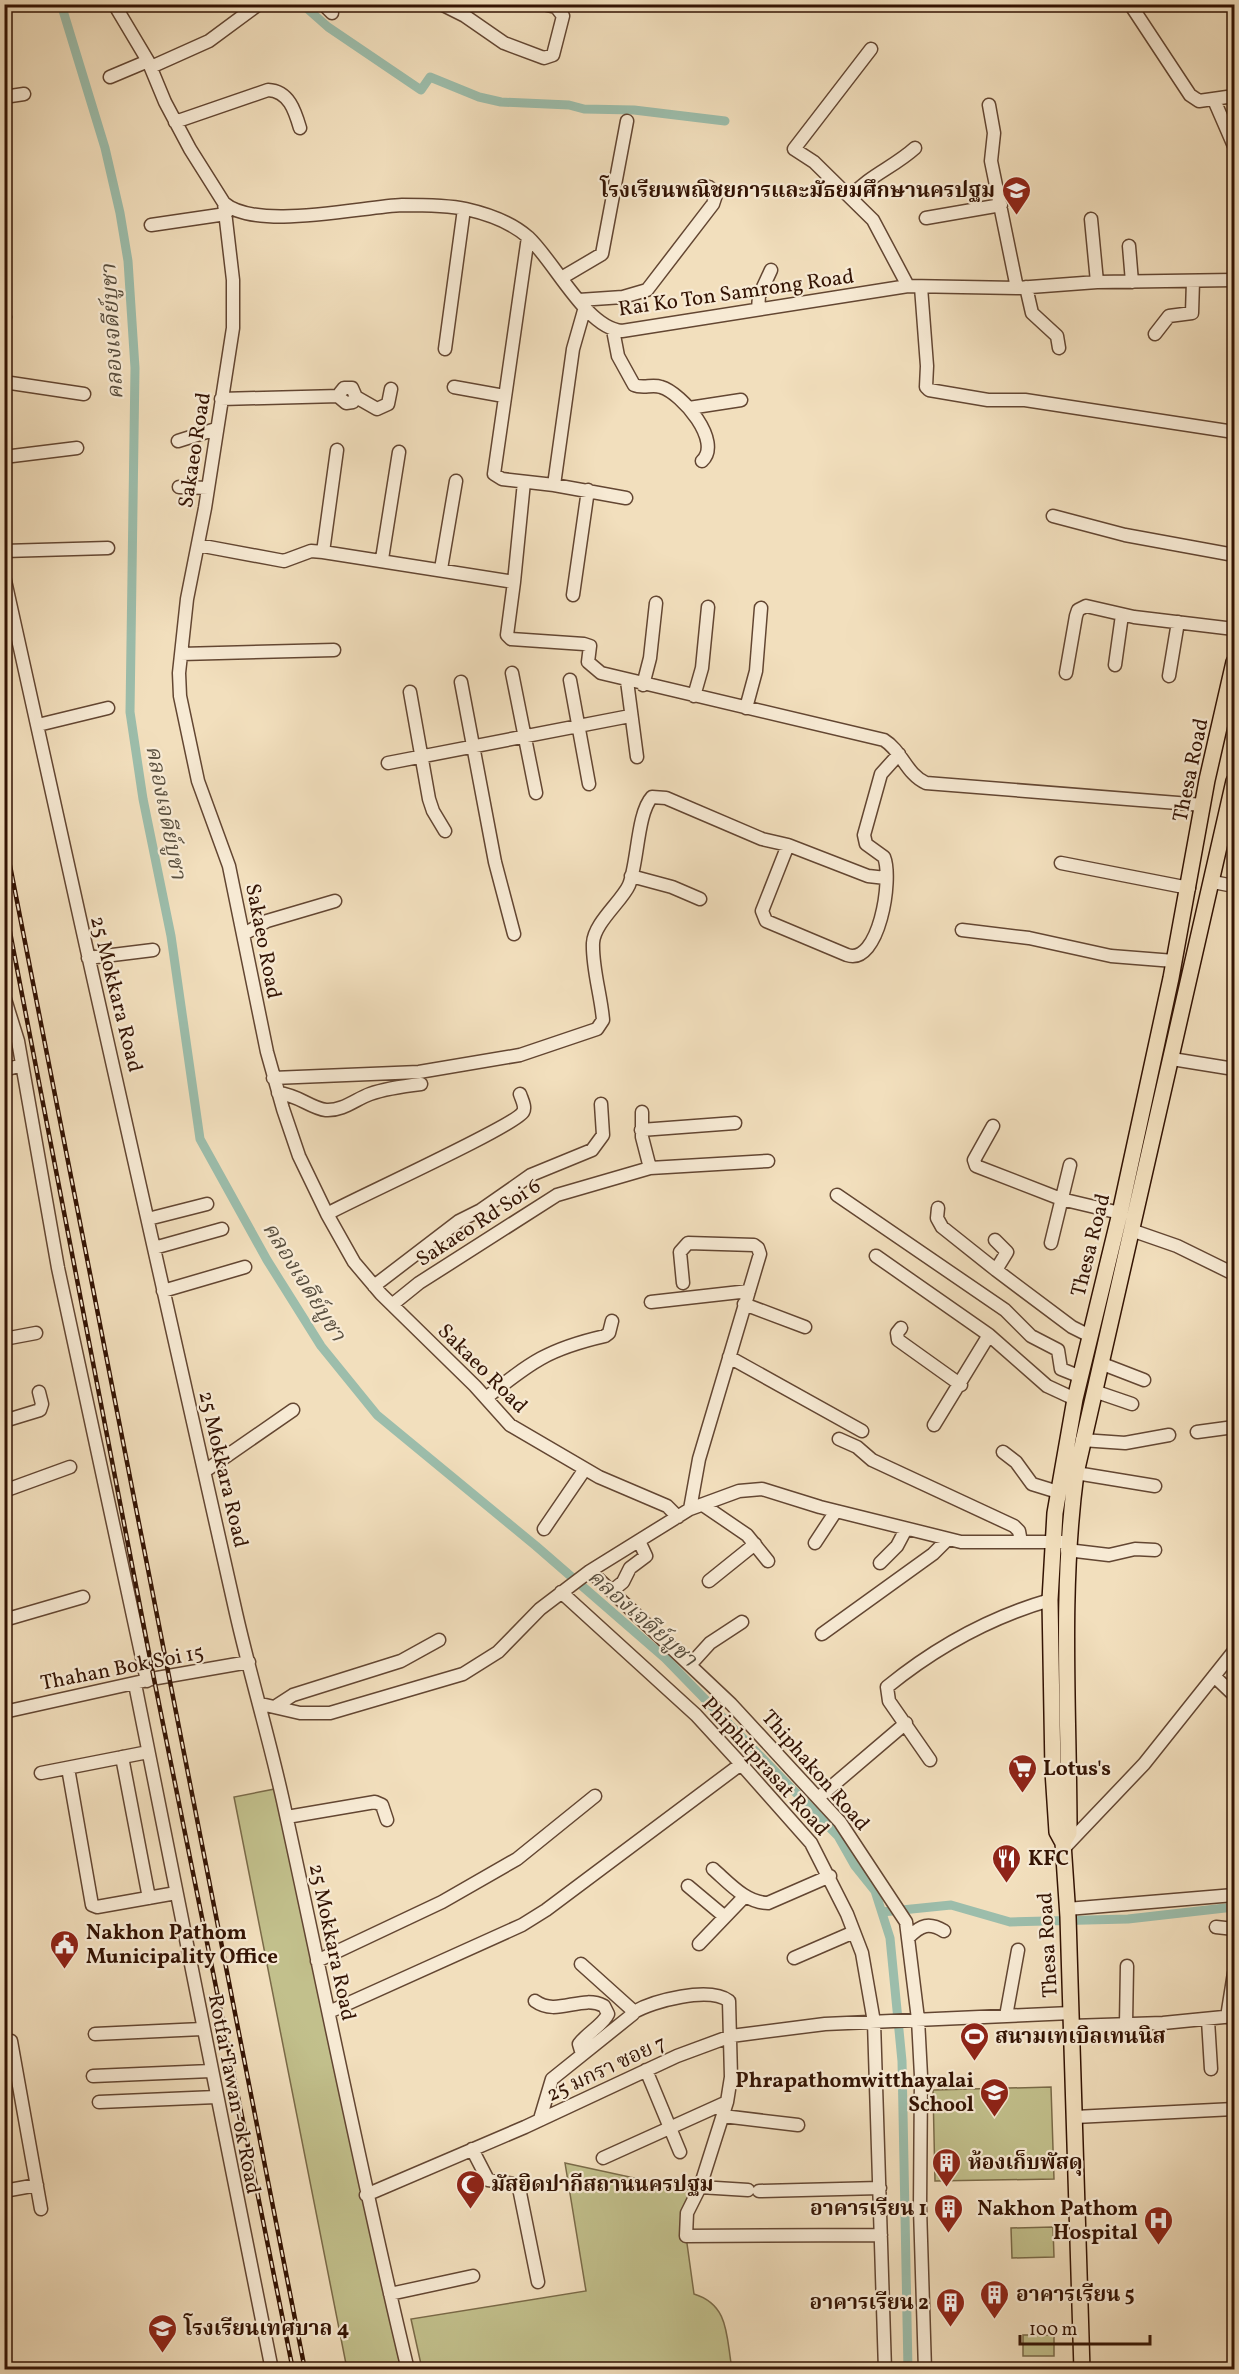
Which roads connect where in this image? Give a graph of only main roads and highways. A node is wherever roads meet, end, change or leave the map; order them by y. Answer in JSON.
{"nodes":[{"id":1,"x":1234,"y":662,"type":"edge"},
{"id":2,"x":1234,"y":781,"type":"edge"},
{"id":3,"x":1185,"y":910,"type":"junction"},
{"id":4,"x":1206,"y":915,"type":"junction"},
{"id":5,"x":1171,"y":978,"type":"junction"},
{"id":6,"x":1190,"y":980,"type":"junction"},
{"id":7,"x":1063,"y":1545,"type":"junction"},
{"id":8,"x":1063,"y":1846,"type":"junction"},
{"id":9,"x":1082,"y":2370,"type":"edge"}],
"edges":[{"from":1,"to":3,"type":"main road","name":"Thesa Road"},
{"from":2,"to":4,"type":"main road","name":"Thesa Road"},
{"from":3,"to":4,"type":"main road"},
{"from":3,"to":5,"type":"main road","name":"Thesa Road"},
{"from":4,"to":6,"type":"main road","name":"Thesa Road"},
{"from":5,"to":6,"type":"main road"},
{"from":5,"to":7,"type":"main road","name":"Thesa Road"},
{"from":6,"to":7,"type":"main road","name":"Thesa Road"},
{"from":7,"to":8,"type":"main road","name":"Thesa Road"},
{"from":7,"to":8,"type":"main road","name":"Thesa Road"},
{"from":8,"to":9,"type":"main road","name":"Thesa Road"}]}
